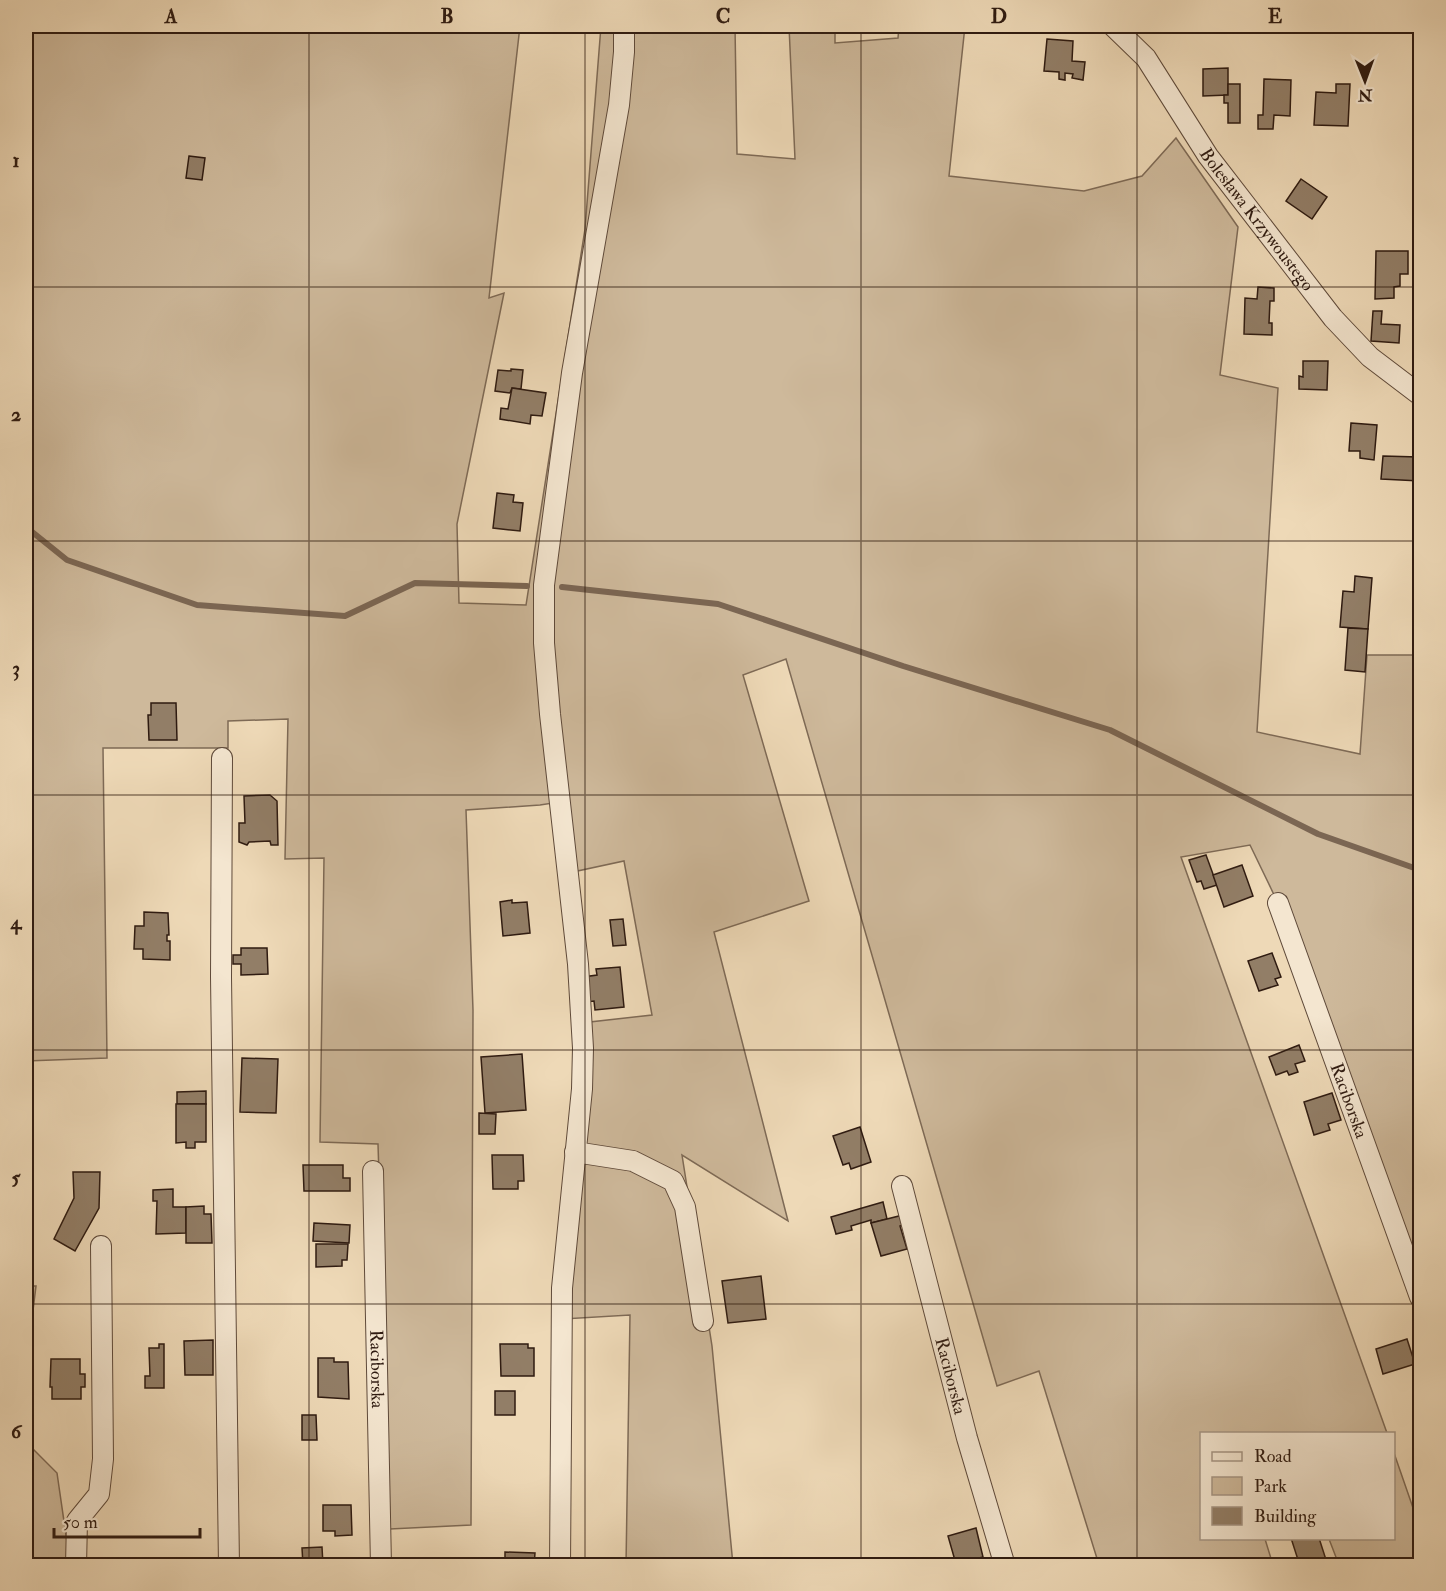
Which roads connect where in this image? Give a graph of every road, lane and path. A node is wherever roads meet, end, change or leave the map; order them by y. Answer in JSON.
{"nodes":[{"id":1,"x":624,"y":26,"type":"edge"},
{"id":2,"x":1113,"y":26,"type":"edge"},
{"id":3,"x":1420,"y":395,"type":"edge"},
{"id":4,"x":222,"y":758,"type":"dead end"},
{"id":5,"x":1278,"y":903,"type":"dead end"},
{"id":6,"x":575,"y":1152,"type":"junction"},
{"id":7,"x":373,"y":1171,"type":"dead end"},
{"id":8,"x":902,"y":1186,"type":"dead end"},
{"id":9,"x":101,"y":1246,"type":"dead end"},
{"id":10,"x":1420,"y":1297,"type":"edge"},
{"id":11,"x":703,"y":1322,"type":"dead end"},
{"id":12,"x":76,"y":1566,"type":"edge"},
{"id":13,"x":229,"y":1566,"type":"edge"},
{"id":14,"x":381,"y":1566,"type":"edge"},
{"id":15,"x":560,"y":1566,"type":"edge"},
{"id":16,"x":1005,"y":1566,"type":"edge"}],
"edges":[{"from":1,"to":6,"type":"street"},
{"from":2,"to":3,"type":"street","name":"Bolesława Krzywoustego"},
{"from":4,"to":13,"type":"street"},
{"from":5,"to":10,"type":"street","name":"Raciborska"},
{"from":6,"to":11,"type":"street"},
{"from":6,"to":15,"type":"street"},
{"from":7,"to":14,"type":"street","name":"Raciborska"},
{"from":8,"to":16,"type":"street","name":"Raciborska"},
{"from":9,"to":12,"type":"street"}]}
